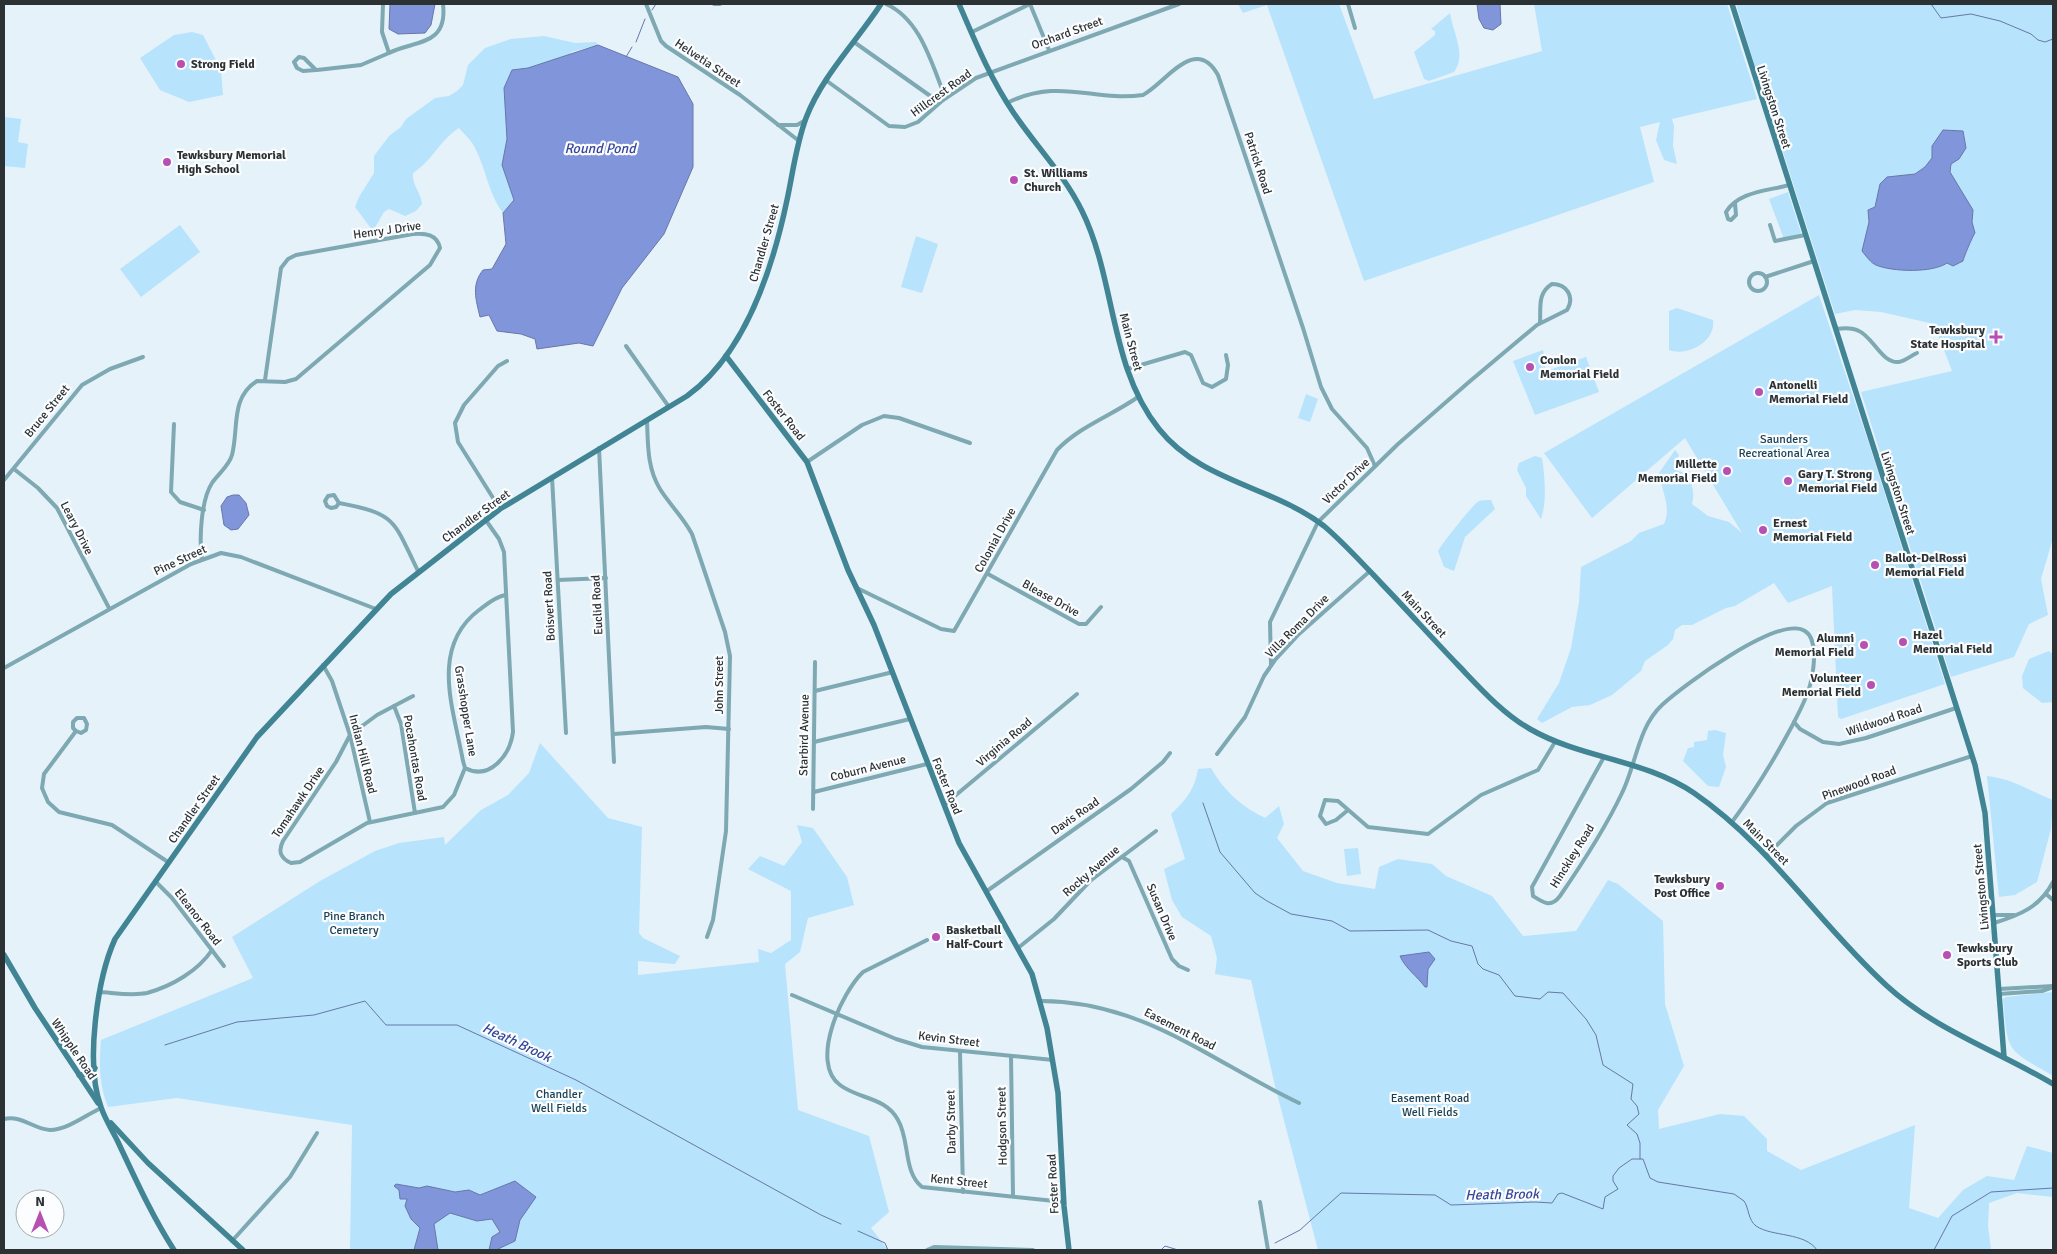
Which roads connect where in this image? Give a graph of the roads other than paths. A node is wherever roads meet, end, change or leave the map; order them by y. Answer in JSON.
{"nodes":[{"id":1,"x":383,"y":4,"type":"edge"},
{"id":2,"x":443,"y":4,"type":"edge"},
{"id":3,"x":646,"y":4,"type":"edge"},
{"id":4,"x":714,"y":4,"type":"edge"},
{"id":5,"x":720,"y":4,"type":"edge"},
{"id":6,"x":881,"y":4,"type":"edge"},
{"id":7,"x":886,"y":4,"type":"edge"},
{"id":8,"x":959,"y":4,"type":"edge"},
{"id":9,"x":1030,"y":4,"type":"edge"},
{"id":10,"x":1179,"y":4,"type":"edge"},
{"id":11,"x":1348,"y":4,"type":"edge"},
{"id":12,"x":1732,"y":4,"type":"edge"},
{"id":13,"x":1355,"y":28,"type":"dead end"},
{"id":14,"x":972,"y":32,"type":"junction"},
{"id":15,"x":854,"y":42,"type":"junction"},
{"id":16,"x":1049,"y":50,"type":"junction"},
{"id":17,"x":389,"y":53,"type":"junction"},
{"id":18,"x":294,"y":64,"type":"joint"},
{"id":19,"x":317,"y":70,"type":"dead end"},
{"id":20,"x":990,"y":74,"type":"junction"},
{"id":21,"x":827,"y":81,"type":"junction"},
{"id":22,"x":943,"y":100,"type":"junction"},
{"id":23,"x":1007,"y":104,"type":"junction"},
{"id":24,"x":805,"y":120,"type":"junction"},
{"id":25,"x":778,"y":125,"type":"junction"},
{"id":26,"x":799,"y":141,"type":"junction"},
{"id":27,"x":1789,"y":185,"type":"junction"},
{"id":28,"x":1735,"y":202,"type":"dead end"},
{"id":29,"x":1770,"y":225,"type":"dead end"},
{"id":30,"x":1806,"y":235,"type":"junction"},
{"id":31,"x":1814,"y":261,"type":"junction"},
{"id":32,"x":1766,"y":277,"type":"junction"},
{"id":33,"x":1540,"y":323,"type":"junction"},
{"id":34,"x":1836,"y":329,"type":"junction"},
{"id":35,"x":626,"y":346,"type":"dead end"},
{"id":36,"x":1917,"y":353,"type":"dead end"},
{"id":37,"x":1226,"y":355,"type":"dead end"},
{"id":38,"x":726,"y":356,"type":"junction"},
{"id":39,"x":143,"y":357,"type":"dead end"},
{"id":40,"x":507,"y":361,"type":"dead end"},
{"id":41,"x":1127,"y":370,"type":"junction"},
{"id":42,"x":265,"y":380,"type":"junction"},
{"id":43,"x":1138,"y":397,"type":"junction"},
{"id":44,"x":669,"y":407,"type":"junction"},
{"id":45,"x":647,"y":419,"type":"junction"},
{"id":46,"x":174,"y":424,"type":"dead end"},
{"id":47,"x":970,"y":443,"type":"dead end"},
{"id":48,"x":599,"y":448,"type":"junction"},
{"id":49,"x":806,"y":462,"type":"junction"},
{"id":50,"x":1375,"y":466,"type":"junction"},
{"id":51,"x":14,"y":469,"type":"junction"},
{"id":52,"x":552,"y":477,"type":"junction"},
{"id":53,"x":4,"y":480,"type":"edge"},
{"id":54,"x":339,"y":503,"type":"dead end"},
{"id":55,"x":500,"y":509,"type":"junction"},
{"id":56,"x":204,"y":510,"type":"junction"},
{"id":57,"x":485,"y":520,"type":"junction"},
{"id":58,"x":1318,"y":522,"type":"junction"},
{"id":59,"x":202,"y":558,"type":"junction"},
{"id":60,"x":418,"y":571,"type":"junction"},
{"id":61,"x":1370,"y":571,"type":"junction"},
{"id":62,"x":988,"y":574,"type":"junction"},
{"id":63,"x":606,"y":578,"type":"junction"},
{"id":64,"x":558,"y":580,"type":"junction"},
{"id":65,"x":857,"y":588,"type":"junction"},
{"id":66,"x":505,"y":595,"type":"junction"},
{"id":67,"x":1101,"y":607,"type":"dead end"},
{"id":68,"x":109,"y":608,"type":"junction"},
{"id":69,"x":376,"y":608,"type":"junction"},
{"id":70,"x":815,"y":662,"type":"dead end"},
{"id":71,"x":323,"y":665,"type":"junction"},
{"id":72,"x":1271,"y":665,"type":"junction"},
{"id":73,"x":4,"y":668,"type":"edge"},
{"id":74,"x":893,"y":672,"type":"junction"},
{"id":75,"x":815,"y":691,"type":"junction"},
{"id":76,"x":1078,"y":694,"type":"dead end"},
{"id":77,"x":413,"y":696,"type":"dead end"},
{"id":78,"x":394,"y":706,"type":"junction"},
{"id":79,"x":1956,"y":708,"type":"junction"},
{"id":80,"x":910,"y":719,"type":"junction"},
{"id":81,"x":1794,"y":722,"type":"junction"},
{"id":82,"x":729,"y":729,"type":"junction"},
{"id":83,"x":76,"y":731,"type":"junction"},
{"id":84,"x":566,"y":734,"type":"dead end"},
{"id":85,"x":614,"y":734,"type":"junction"},
{"id":86,"x":350,"y":735,"type":"junction"},
{"id":87,"x":814,"y":742,"type":"junction"},
{"id":88,"x":1555,"y":742,"type":"junction"},
{"id":89,"x":1170,"y":753,"type":"dead end"},
{"id":90,"x":1217,"y":754,"type":"dead end"},
{"id":91,"x":1972,"y":756,"type":"junction"},
{"id":92,"x":1604,"y":757,"type":"junction"},
{"id":93,"x":614,"y":762,"type":"dead end"},
{"id":94,"x":927,"y":764,"type":"junction"},
{"id":95,"x":1634,"y":765,"type":"junction"},
{"id":96,"x":466,"y":768,"type":"junction"},
{"id":97,"x":814,"y":792,"type":"junction"},
{"id":98,"x":944,"y":805,"type":"junction"},
{"id":99,"x":813,"y":809,"type":"dead end"},
{"id":100,"x":1348,"y":810,"type":"junction"},
{"id":101,"x":415,"y":813,"type":"junction"},
{"id":102,"x":370,"y":822,"type":"junction"},
{"id":103,"x":1732,"y":822,"type":"junction"},
{"id":104,"x":1156,"y":831,"type":"dead end"},
{"id":105,"x":1767,"y":855,"type":"junction"},
{"id":106,"x":1122,"y":857,"type":"junction"},
{"id":107,"x":168,"y":862,"type":"junction"},
{"id":108,"x":155,"y":881,"type":"junction"},
{"id":109,"x":2053,"y":882,"type":"edge"},
{"id":110,"x":987,"y":891,"type":"junction"},
{"id":111,"x":2046,"y":894,"type":"junction"},
{"id":112,"x":2053,"y":900,"type":"edge"},
{"id":113,"x":1994,"y":915,"type":"junction"},
{"id":114,"x":2017,"y":915,"type":"junction"},
{"id":115,"x":1994,"y":923,"type":"junction"},
{"id":116,"x":707,"y":937,"type":"dead end"},
{"id":117,"x":927,"y":940,"type":"dead end"},
{"id":118,"x":1018,"y":948,"type":"junction"},
{"id":119,"x":212,"y":950,"type":"junction"},
{"id":120,"x":4,"y":955,"type":"edge"},
{"id":121,"x":224,"y":966,"type":"dead end"},
{"id":122,"x":1188,"y":970,"type":"dead end"},
{"id":123,"x":2053,"y":986,"type":"edge"},
{"id":124,"x":100,"y":992,"type":"junction"},
{"id":125,"x":1999,"y":992,"type":"junction"},
{"id":126,"x":792,"y":995,"type":"dead end"},
{"id":127,"x":1041,"y":1001,"type":"junction"},
{"id":128,"x":837,"y":1014,"type":"junction"},
{"id":129,"x":960,"y":1052,"type":"junction"},
{"id":130,"x":1011,"y":1056,"type":"junction"},
{"id":131,"x":2004,"y":1057,"type":"junction"},
{"id":132,"x":1053,"y":1060,"type":"junction"},
{"id":133,"x":95,"y":1068,"type":"junction"},
{"id":134,"x":79,"y":1075,"type":"junction"},
{"id":135,"x":2053,"y":1084,"type":"edge"},
{"id":136,"x":1299,"y":1103,"type":"dead end"},
{"id":137,"x":101,"y":1108,"type":"junction"},
{"id":138,"x":4,"y":1119,"type":"edge"},
{"id":139,"x":317,"y":1133,"type":"dead end"},
{"id":140,"x":135,"y":1150,"type":"junction"},
{"id":141,"x":125,"y":1158,"type":"junction"},
{"id":142,"x":963,"y":1192,"type":"junction"},
{"id":143,"x":1013,"y":1196,"type":"junction"},
{"id":144,"x":1064,"y":1202,"type":"junction"},
{"id":145,"x":1260,"y":1202,"type":"dead end"},
{"id":146,"x":232,"y":1241,"type":"junction"},
{"id":147,"x":948,"y":1249,"type":"edge"},
{"id":148,"x":174,"y":1250,"type":"edge"},
{"id":149,"x":243,"y":1250,"type":"edge"},
{"id":150,"x":927,"y":1250,"type":"edge"},
{"id":151,"x":1033,"y":1250,"type":"edge"},
{"id":152,"x":1069,"y":1250,"type":"edge"},
{"id":153,"x":1268,"y":1250,"type":"edge"}],
"edges":[{"from":1,"to":17,"type":"street"},
{"from":2,"to":17,"type":"street"},
{"from":3,"to":25,"type":"street","name":"Helvetia Street"},
{"from":4,"to":5,"type":"street"},
{"from":6,"to":15,"type":"main road","name":"Chandler Street"},
{"from":7,"to":22,"type":"street"},
{"from":8,"to":14,"type":"main road","name":"Main Street"},
{"from":9,"to":14,"type":"street"},
{"from":9,"to":16,"type":"street"},
{"from":10,"to":16,"type":"street","name":"Orchard Street"},
{"from":11,"to":13,"type":"street"},
{"from":12,"to":27,"type":"main road","name":"Livingston Street"},
{"from":14,"to":20,"type":"main road","name":"Main Street"},
{"from":15,"to":21,"type":"main road","name":"Chandler Street"},
{"from":15,"to":22,"type":"street"},
{"from":16,"to":20,"type":"street","name":"Orchard Street"},
{"from":17,"to":19,"type":"street"},
{"from":18,"to":18,"type":"street"},
{"from":20,"to":22,"type":"street","name":"Hillcrest Road"},
{"from":20,"to":23,"type":"main road","name":"Main Street"},
{"from":21,"to":22,"type":"street","name":"Hillcrest Road"},
{"from":21,"to":24,"type":"main road","name":"Chandler Street"},
{"from":23,"to":41,"type":"main road","name":"Main Street"},
{"from":23,"to":50,"type":"street","name":"Patrick Road"},
{"from":24,"to":25,"type":"street"},
{"from":24,"to":26,"type":"main road","name":"Chandler Street"},
{"from":25,"to":26,"type":"street","name":"Helvetia Street"},
{"from":26,"to":38,"type":"main road","name":"Chandler Street"},
{"from":27,"to":28,"type":"street"},
{"from":27,"to":30,"type":"main road","name":"Livingston Street"},
{"from":29,"to":30,"type":"street"},
{"from":30,"to":31,"type":"main road","name":"Livingston Street"},
{"from":31,"to":32,"type":"street"},
{"from":31,"to":34,"type":"main road","name":"Livingston Street"},
{"from":32,"to":32,"type":"street"},
{"from":33,"to":33,"type":"street","name":"Victor Drive"},
{"from":33,"to":50,"type":"street","name":"Victor Drive"},
{"from":34,"to":36,"type":"street"},
{"from":34,"to":79,"type":"main road","name":"Livingston Street"},
{"from":35,"to":44,"type":"street"},
{"from":37,"to":41,"type":"street"},
{"from":38,"to":44,"type":"main road","name":"Chandler Street"},
{"from":38,"to":49,"type":"main road","name":"Foster Road"},
{"from":39,"to":51,"type":"street","name":"Bruce Street"},
{"from":40,"to":55,"type":"street"},
{"from":41,"to":43,"type":"main road","name":"Main Street"},
{"from":42,"to":42,"type":"street","name":"Henry J Drive"},
{"from":42,"to":56,"type":"street"},
{"from":43,"to":58,"type":"main road","name":"Main Street"},
{"from":43,"to":62,"type":"street","name":"Colonial Drive"},
{"from":44,"to":45,"type":"main road","name":"Chandler Street"},
{"from":45,"to":48,"type":"main road","name":"Chandler Street"},
{"from":45,"to":82,"type":"street","name":"John Street"},
{"from":46,"to":56,"type":"street"},
{"from":47,"to":49,"type":"street"},
{"from":48,"to":52,"type":"main road","name":"Chandler Street"},
{"from":48,"to":63,"type":"street","name":"Euclid Road"},
{"from":49,"to":65,"type":"main road","name":"Foster Road"},
{"from":50,"to":58,"type":"street","name":"Victor Drive"},
{"from":51,"to":53,"type":"street","name":"Bruce Street"},
{"from":51,"to":68,"type":"street","name":"Leary Drive"},
{"from":52,"to":55,"type":"main road","name":"Chandler Street"},
{"from":52,"to":64,"type":"street","name":"Boisvert Road"},
{"from":54,"to":60,"type":"street"},
{"from":55,"to":57,"type":"main road","name":"Chandler Street"},
{"from":56,"to":59,"type":"street"},
{"from":57,"to":60,"type":"main road","name":"Chandler Street"},
{"from":57,"to":66,"type":"street","name":"Grasshopper Lane"},
{"from":58,"to":61,"type":"main road","name":"Main Street"},
{"from":58,"to":72,"type":"street","name":"Victor Drive"},
{"from":59,"to":68,"type":"street","name":"Pine Street"},
{"from":59,"to":69,"type":"street","name":"Pine Street"},
{"from":60,"to":69,"type":"main road","name":"Chandler Street"},
{"from":61,"to":72,"type":"street","name":"Villa Roma Drive"},
{"from":61,"to":88,"type":"main road","name":"Main Street"},
{"from":62,"to":65,"type":"street","name":"Colonial Drive"},
{"from":62,"to":67,"type":"street","name":"Blease Drive"},
{"from":63,"to":64,"type":"street"},
{"from":63,"to":85,"type":"street","name":"Euclid Road"},
{"from":64,"to":84,"type":"street","name":"Boisvert Road"},
{"from":65,"to":74,"type":"main road","name":"Foster Road"},
{"from":66,"to":96,"type":"street","name":"Grasshopper Lane"},
{"from":66,"to":96,"type":"street","name":"Grasshopper Lane"},
{"from":68,"to":73,"type":"street","name":"Pine Street"},
{"from":69,"to":71,"type":"main road","name":"Chandler Street"},
{"from":70,"to":75,"type":"street","name":"Starbird Avenue"},
{"from":71,"to":86,"type":"street","name":"Indian Hill Road"},
{"from":71,"to":107,"type":"main road","name":"Chandler Street"},
{"from":72,"to":90,"type":"street","name":"Villa Roma Drive"},
{"from":74,"to":75,"type":"street"},
{"from":74,"to":80,"type":"main road","name":"Foster Road"},
{"from":75,"to":87,"type":"street","name":"Starbird Avenue"},
{"from":76,"to":98,"type":"street","name":"Virginia Road"},
{"from":77,"to":78,"type":"street","name":"Tomahawk Drive"},
{"from":78,"to":86,"type":"street","name":"Tomahawk Drive"},
{"from":78,"to":101,"type":"street","name":"Pocahontas Road"},
{"from":79,"to":81,"type":"street","name":"Wildwood Road"},
{"from":79,"to":91,"type":"main road","name":"Livingston Street"},
{"from":80,"to":87,"type":"street"},
{"from":80,"to":94,"type":"main road","name":"Foster Road"},
{"from":81,"to":95,"type":"street"},
{"from":81,"to":103,"type":"street"},
{"from":82,"to":85,"type":"street"},
{"from":82,"to":116,"type":"street","name":"John Street"},
{"from":83,"to":83,"type":"street"},
{"from":83,"to":107,"type":"street"},
{"from":85,"to":93,"type":"street","name":"Euclid Road"},
{"from":86,"to":102,"type":"street","name":"Indian Hill Road"},
{"from":86,"to":102,"type":"street","name":"Tomahawk Drive"},
{"from":87,"to":97,"type":"street","name":"Starbird Avenue"},
{"from":88,"to":92,"type":"main road","name":"Main Street"},
{"from":88,"to":100,"type":"street"},
{"from":89,"to":110,"type":"street","name":"Davis Road"},
{"from":91,"to":105,"type":"street","name":"Pinewood Road"},
{"from":91,"to":113,"type":"main road","name":"Livingston Street"},
{"from":92,"to":95,"type":"main road","name":"Main Street"},
{"from":92,"to":95,"type":"street","name":"Hinckley Road"},
{"from":94,"to":97,"type":"street","name":"Coburn Avenue"},
{"from":94,"to":98,"type":"main road","name":"Foster Road"},
{"from":95,"to":103,"type":"main road","name":"Main Street"},
{"from":96,"to":101,"type":"street","name":"Tomahawk Drive"},
{"from":97,"to":99,"type":"street","name":"Starbird Avenue"},
{"from":98,"to":110,"type":"main road","name":"Foster Road"},
{"from":100,"to":100,"type":"street"},
{"from":101,"to":102,"type":"street","name":"Tomahawk Drive"},
{"from":103,"to":105,"type":"main road","name":"Main Street"},
{"from":104,"to":106,"type":"street","name":"Rocky Avenue"},
{"from":105,"to":131,"type":"main road","name":"Main Street"},
{"from":106,"to":118,"type":"street","name":"Rocky Avenue"},
{"from":106,"to":122,"type":"street","name":"Susan Drive"},
{"from":107,"to":108,"type":"main road","name":"Chandler Street"},
{"from":108,"to":119,"type":"street","name":"Eleanor Road"},
{"from":108,"to":124,"type":"main road","name":"Chandler Street"},
{"from":109,"to":111,"type":"street"},
{"from":110,"to":118,"type":"main road","name":"Foster Road"},
{"from":111,"to":112,"type":"street"},
{"from":111,"to":114,"type":"street"},
{"from":113,"to":114,"type":"street"},
{"from":113,"to":115,"type":"main road","name":"Livingston Street"},
{"from":114,"to":115,"type":"street"},
{"from":115,"to":125,"type":"main road","name":"Livingston Street"},
{"from":117,"to":128,"type":"street","name":"Kent Street"},
{"from":118,"to":127,"type":"main road","name":"Foster Road"},
{"from":119,"to":121,"type":"street","name":"Eleanor Road"},
{"from":119,"to":124,"type":"street"},
{"from":120,"to":134,"type":"main road","name":"Whipple Road"},
{"from":123,"to":125,"type":"street"},
{"from":124,"to":133,"type":"main road","name":"Chandler Street"},
{"from":125,"to":131,"type":"main road","name":"Livingston Street"},
{"from":126,"to":128,"type":"street","name":"Kevin Street"},
{"from":127,"to":132,"type":"main road","name":"Foster Road"},
{"from":127,"to":136,"type":"street","name":"Easement Road"},
{"from":128,"to":129,"type":"street","name":"Kevin Street"},
{"from":128,"to":142,"type":"street","name":"Kent Street"},
{"from":129,"to":130,"type":"street","name":"Kevin Street"},
{"from":129,"to":142,"type":"street","name":"Darby Street"},
{"from":130,"to":132,"type":"street","name":"Kevin Street"},
{"from":130,"to":143,"type":"street","name":"Hodgson Street"},
{"from":131,"to":135,"type":"main road","name":"Main Street"},
{"from":132,"to":144,"type":"main road","name":"Foster Road"},
{"from":133,"to":134,"type":"main road"},
{"from":133,"to":137,"type":"main road","name":"Chandler Street"},
{"from":134,"to":137,"type":"main road","name":"Whipple Road"},
{"from":137,"to":138,"type":"street"},
{"from":137,"to":140,"type":"main road","name":"Whipple Road"},
{"from":137,"to":141,"type":"main road","name":"Chandler Street"},
{"from":139,"to":146,"type":"street"},
{"from":140,"to":141,"type":"main road"},
{"from":140,"to":146,"type":"main road","name":"Whipple Road"},
{"from":141,"to":148,"type":"main road","name":"Chandler Street"},
{"from":142,"to":143,"type":"street","name":"Kent Street"},
{"from":143,"to":144,"type":"street","name":"Kent Street"},
{"from":144,"to":152,"type":"main road","name":"Foster Road"},
{"from":145,"to":153,"type":"street"},
{"from":146,"to":149,"type":"main road","name":"Whipple Road"},
{"from":147,"to":150,"type":"street"},
{"from":147,"to":151,"type":"street"}]}
